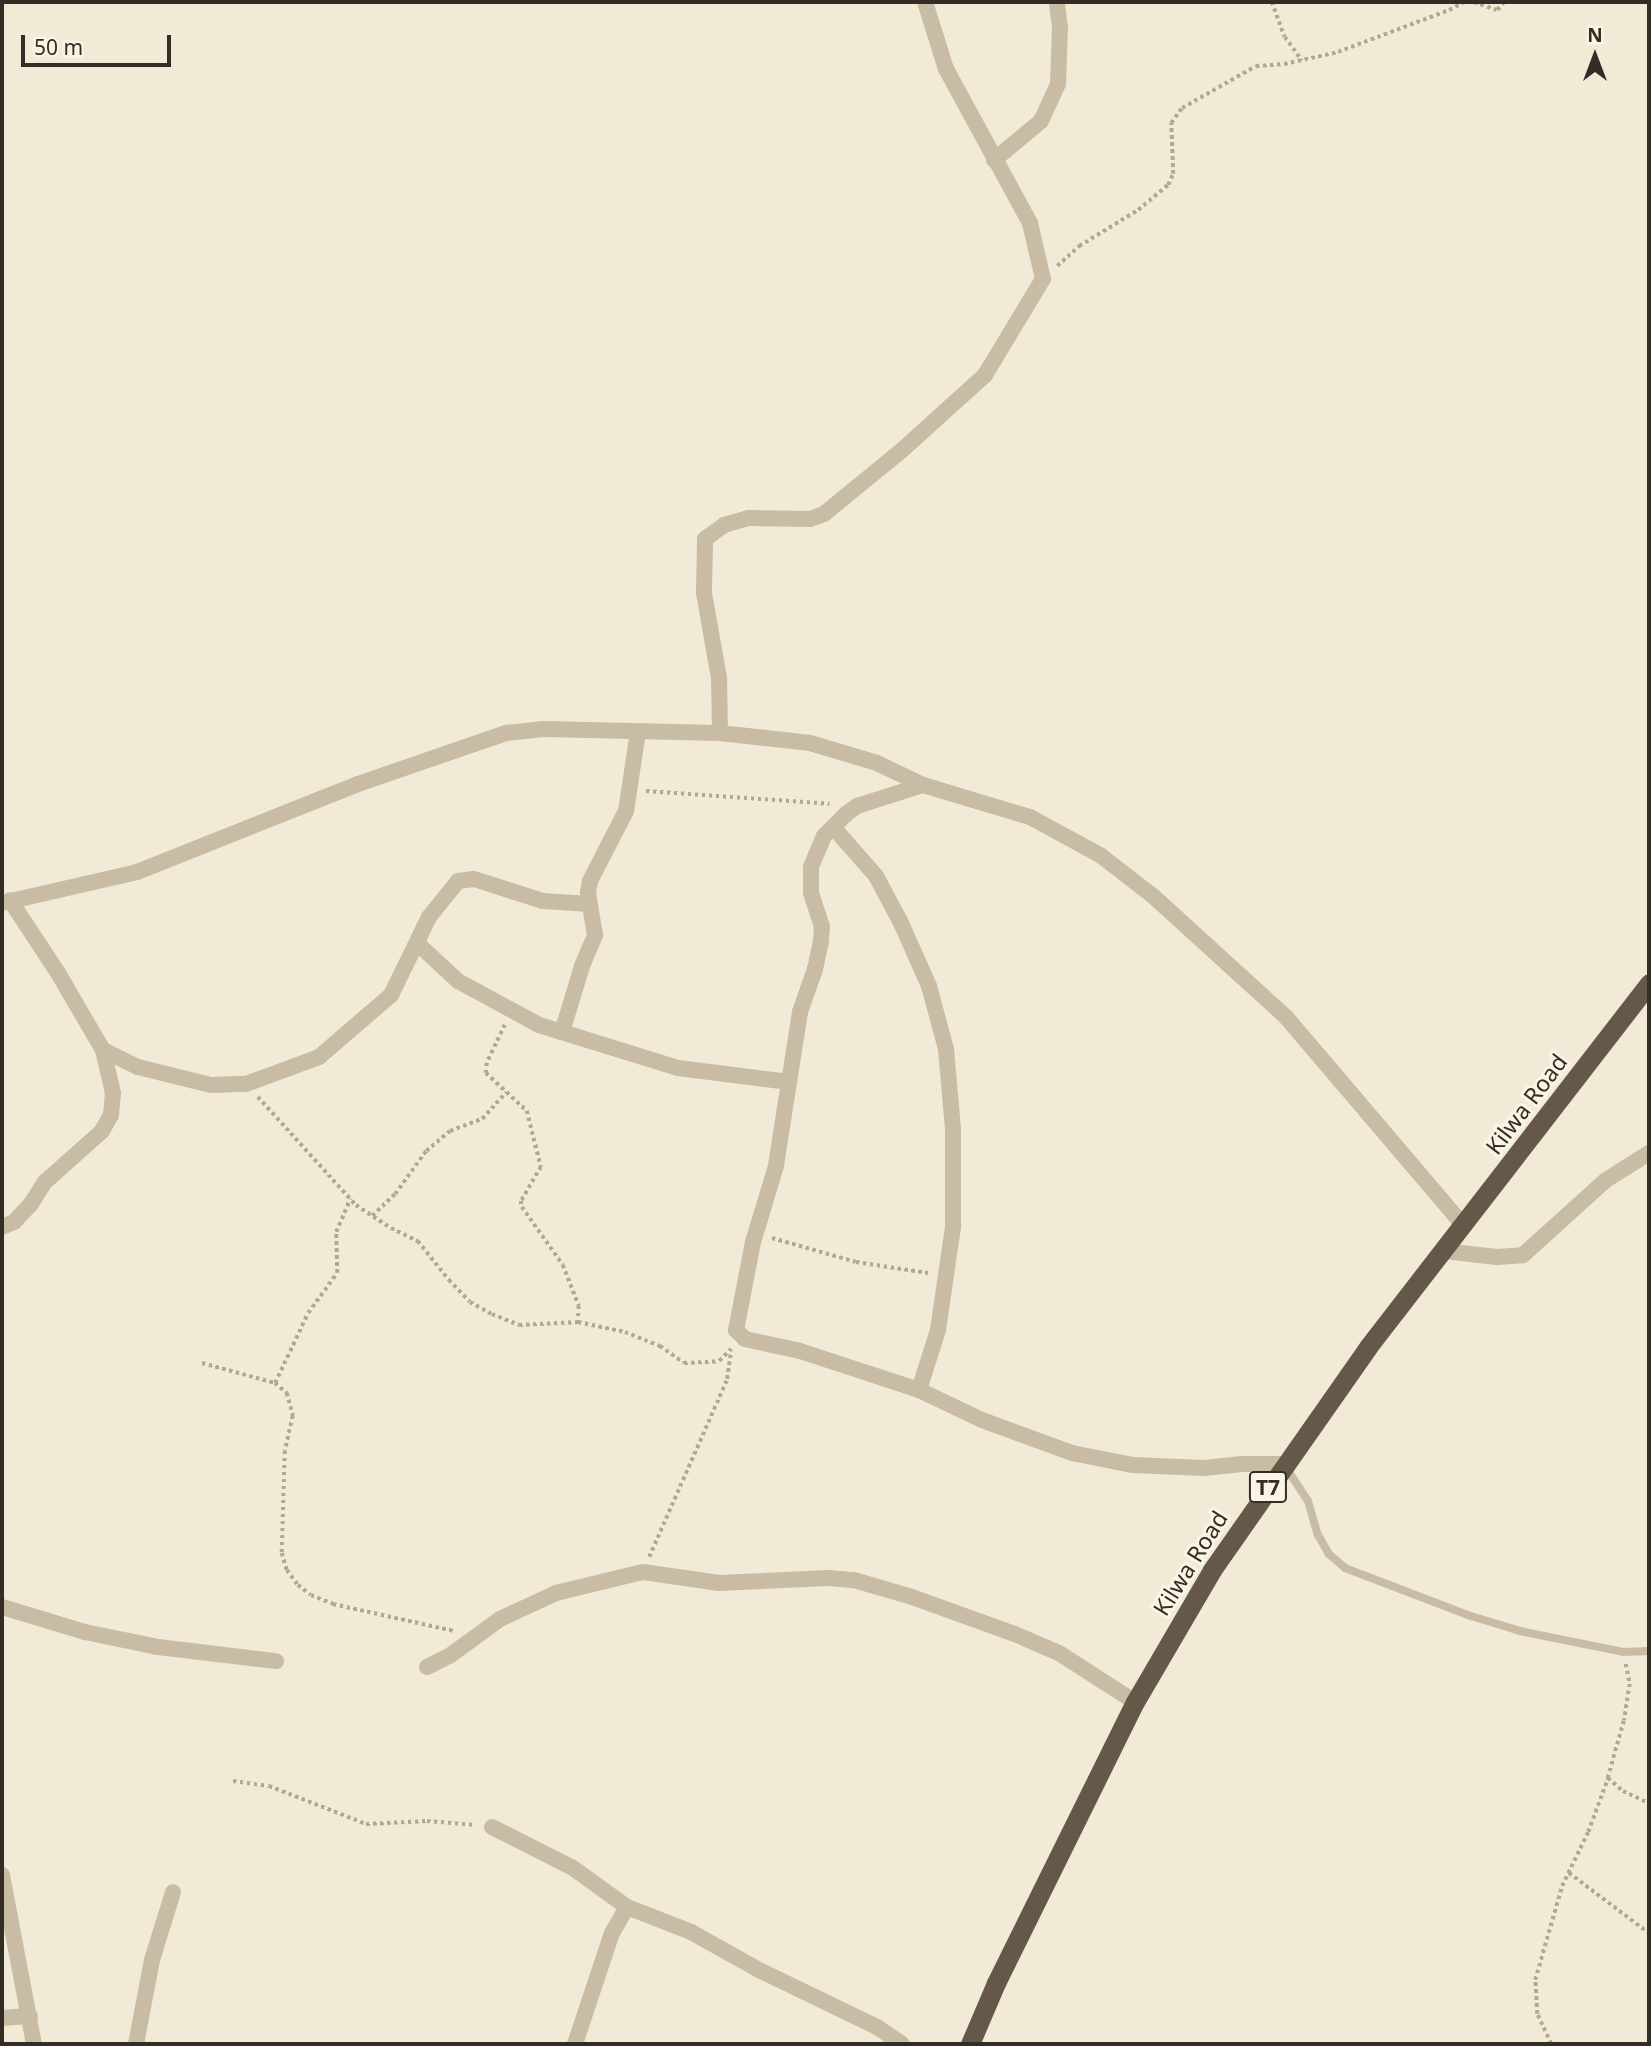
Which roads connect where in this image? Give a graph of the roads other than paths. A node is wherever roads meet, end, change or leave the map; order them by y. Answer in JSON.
{"nodes":[{"id":1,"x":925,"y":2,"type":"edge"},
{"id":2,"x":1057,"y":2,"type":"edge"},
{"id":3,"x":994,"y":160,"type":"junction"},
{"id":4,"x":638,"y":732,"type":"junction"},
{"id":5,"x":720,"y":733,"type":"junction"},
{"id":6,"x":923,"y":785,"type":"junction"},
{"id":7,"x":833,"y":827,"type":"junction"},
{"id":8,"x":6,"y":902,"type":"edge"},
{"id":9,"x":590,"y":904,"type":"junction"},
{"id":10,"x":417,"y":943,"type":"junction"},
{"id":11,"x":1649,"y":983,"type":"edge"},
{"id":12,"x":562,"y":1032,"type":"junction"},
{"id":13,"x":103,"y":1051,"type":"junction"},
{"id":14,"x":789,"y":1082,"type":"junction"},
{"id":15,"x":1649,"y":1153,"type":"edge"},
{"id":16,"x":1464,"y":1226,"type":"junction"},
{"id":17,"x":2,"y":1227,"type":"edge"},
{"id":18,"x":1444,"y":1251,"type":"junction"},
{"id":19,"x":919,"y":1390,"type":"junction"},
{"id":20,"x":1284,"y":1464,"type":"junction"},
{"id":21,"x":2,"y":1607,"type":"edge"},
{"id":22,"x":1649,"y":1651,"type":"edge"},
{"id":23,"x":275,"y":1661,"type":"dead end"},
{"id":24,"x":427,"y":1667,"type":"dead end"},
{"id":25,"x":1135,"y":1702,"type":"junction"},
{"id":26,"x":492,"y":1827,"type":"road end"},
{"id":27,"x":2,"y":1875,"type":"edge"},
{"id":28,"x":173,"y":1892,"type":"dead end"},
{"id":29,"x":627,"y":1907,"type":"junction"},
{"id":30,"x":30,"y":2015,"type":"junction"},
{"id":31,"x":2,"y":2018,"type":"edge"},
{"id":32,"x":34,"y":2044,"type":"edge"},
{"id":33,"x":136,"y":2044,"type":"edge"},
{"id":34,"x":575,"y":2044,"type":"edge"},
{"id":35,"x":902,"y":2044,"type":"edge"},
{"id":36,"x":970,"y":2044,"type":"edge"}],
"edges":[{"from":1,"to":3,"type":"street"},
{"from":2,"to":3,"type":"street"},
{"from":3,"to":5,"type":"street"},
{"from":4,"to":5,"type":"street"},
{"from":4,"to":8,"type":"street"},
{"from":4,"to":9,"type":"street"},
{"from":5,"to":6,"type":"street"},
{"from":6,"to":7,"type":"street"},
{"from":6,"to":16,"type":"street"},
{"from":7,"to":14,"type":"street"},
{"from":7,"to":19,"type":"street"},
{"from":8,"to":13,"type":"street"},
{"from":9,"to":10,"type":"street"},
{"from":9,"to":12,"type":"street"},
{"from":10,"to":12,"type":"street"},
{"from":10,"to":13,"type":"street"},
{"from":11,"to":16,"type":"highway","name":"Kilwa Road","number":"T7"},
{"from":12,"to":14,"type":"street"},
{"from":13,"to":17,"type":"street"},
{"from":14,"to":19,"type":"street"},
{"from":15,"to":18,"type":"street"},
{"from":16,"to":18,"type":"highway","name":"Kilwa Road","number":"T7"},
{"from":18,"to":20,"type":"highway","name":"Kilwa Road","number":"T7"},
{"from":19,"to":20,"type":"street"},
{"from":20,"to":22,"type":"lane"},
{"from":20,"to":25,"type":"highway","name":"Kilwa Road","number":"T7"},
{"from":21,"to":23,"type":"street"},
{"from":24,"to":25,"type":"street"},
{"from":25,"to":36,"type":"highway","name":"Kilwa Road","number":"T7"},
{"from":26,"to":29,"type":"street"},
{"from":27,"to":30,"type":"street"},
{"from":28,"to":33,"type":"street"},
{"from":29,"to":34,"type":"street"},
{"from":29,"to":35,"type":"street"},
{"from":30,"to":31,"type":"street"},
{"from":30,"to":32,"type":"street"}]}
